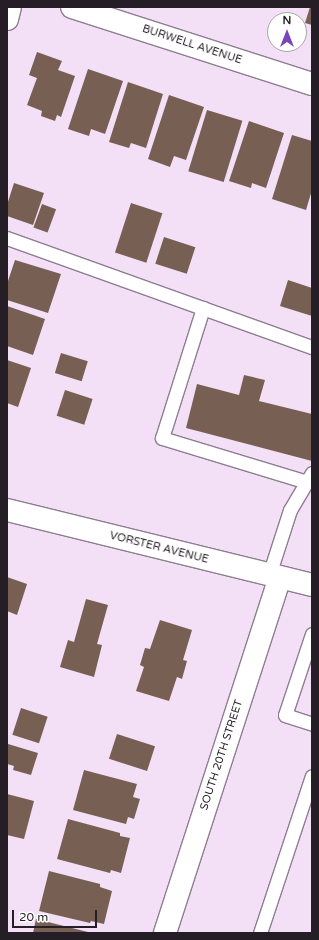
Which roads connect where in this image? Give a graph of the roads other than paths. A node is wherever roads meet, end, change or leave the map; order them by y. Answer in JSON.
{"nodes":[{"id":1,"x":10,"y":7,"type":"edge"},
{"id":2,"x":72,"y":7,"type":"edge"},
{"id":3,"x":7,"y":19,"type":"edge"},
{"id":4,"x":312,"y":84,"type":"edge"},
{"id":5,"x":7,"y":238,"type":"edge"},
{"id":6,"x":202,"y":308,"type":"junction"},
{"id":7,"x":312,"y":347,"type":"edge"},
{"id":8,"x":310,"y":477,"type":"edge"},
{"id":9,"x":7,"y":510,"type":"edge"},
{"id":10,"x":275,"y":576,"type":"junction"},
{"id":11,"x":312,"y":585,"type":"edge"},
{"id":12,"x":312,"y":634,"type":"edge"},
{"id":13,"x":312,"y":724,"type":"edge"},
{"id":14,"x":312,"y":776,"type":"edge"},
{"id":15,"x":164,"y":933,"type":"edge"},
{"id":16,"x":260,"y":933,"type":"edge"}],
"edges":[{"from":1,"to":3,"type":"street"},
{"from":2,"to":4,"type":"street","name":"BURWELL AVENUE"},
{"from":5,"to":6,"type":"lane"},
{"from":6,"to":7,"type":"lane"},
{"from":6,"to":8,"type":"lane"},
{"from":8,"to":10,"type":"lane"},
{"from":9,"to":10,"type":"street","name":"VORSTER AVENUE"},
{"from":10,"to":11,"type":"street","name":"VORSTER AVENUE"},
{"from":10,"to":15,"type":"street","name":"SOUTH 20TH STREET"},
{"from":12,"to":13,"type":"lane"},
{"from":14,"to":16,"type":"lane"}]}
